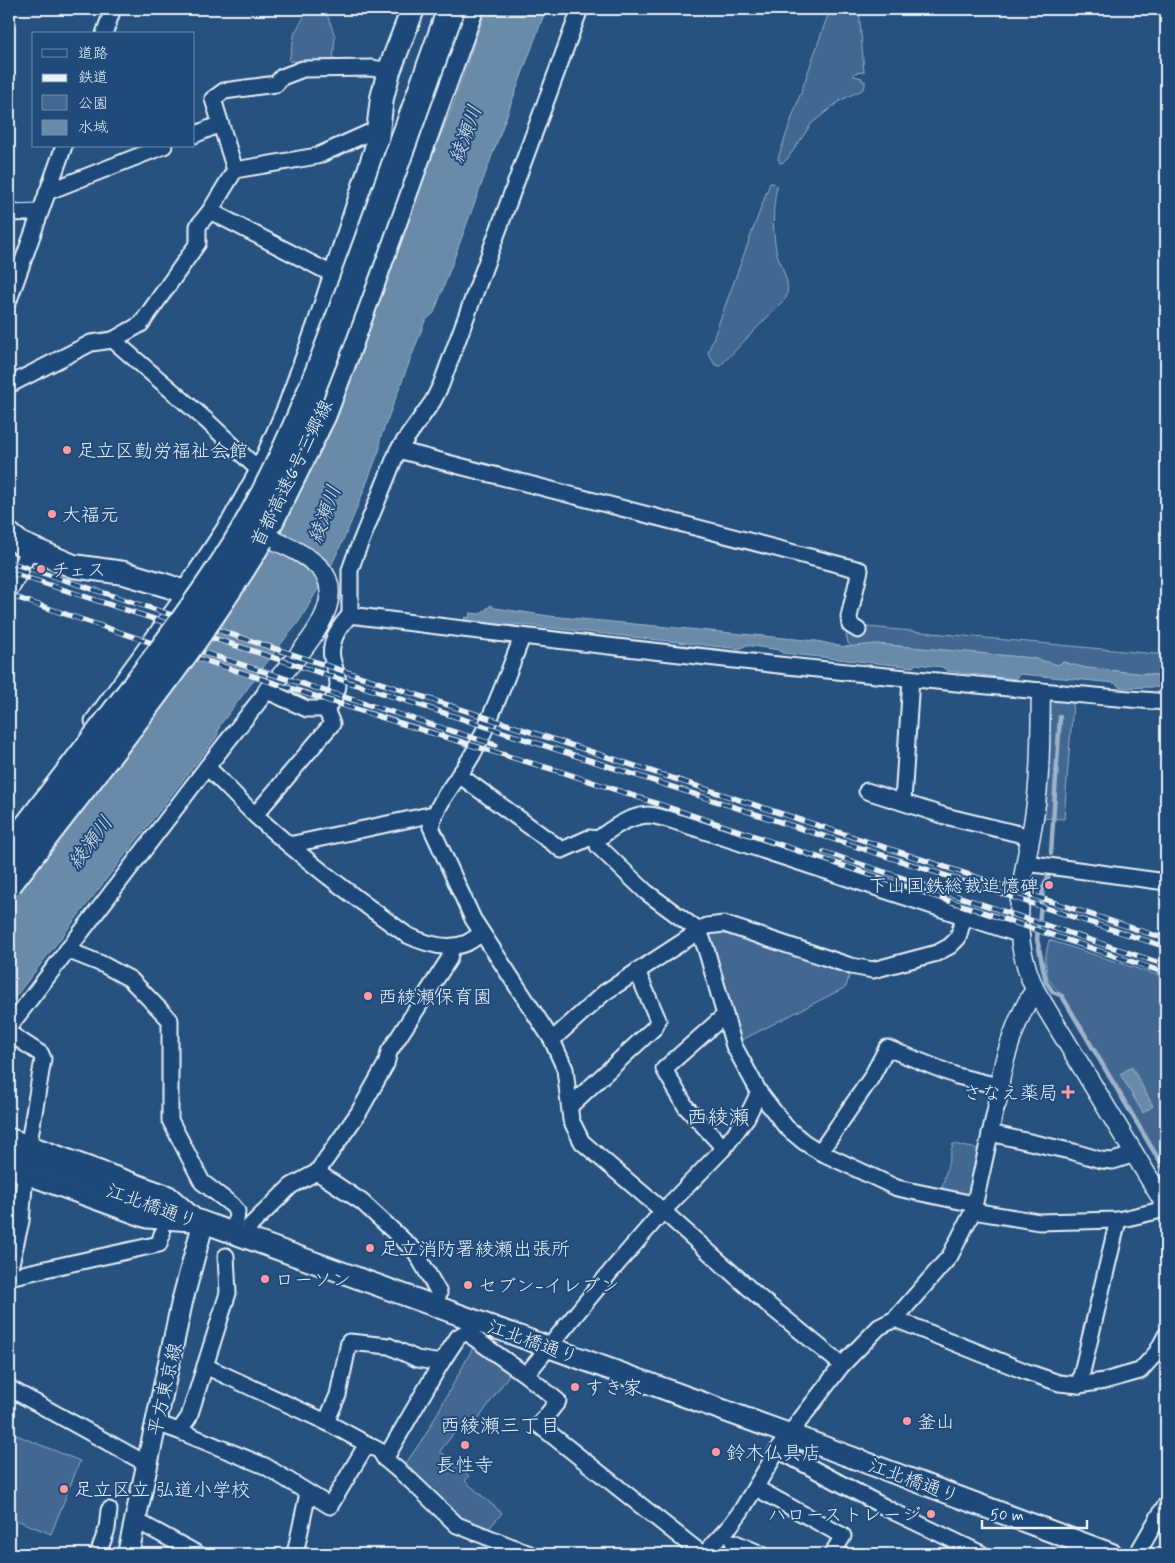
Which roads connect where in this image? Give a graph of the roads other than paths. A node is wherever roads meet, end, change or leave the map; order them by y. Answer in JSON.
{"nodes":[{"id":1,"x":113,"y":9,"type":"edge"},
{"id":2,"x":413,"y":9,"type":"edge"},
{"id":3,"x":451,"y":9,"type":"edge"},
{"id":4,"x":470,"y":9,"type":"edge"},
{"id":5,"x":580,"y":9,"type":"edge"},
{"id":6,"x":105,"y":32,"type":"edge"},
{"id":7,"x":389,"y":71,"type":"junction"},
{"id":8,"x":220,"y":124,"type":"junction"},
{"id":9,"x":377,"y":129,"type":"junction"},
{"id":10,"x":195,"y":134,"type":"edge"},
{"id":11,"x":63,"y":148,"type":"edge"},
{"id":12,"x":159,"y":148,"type":"edge"},
{"id":13,"x":234,"y":170,"type":"junction"},
{"id":14,"x":47,"y":192,"type":"junction"},
{"id":15,"x":210,"y":211,"type":"junction"},
{"id":16,"x":40,"y":212,"type":"junction"},
{"id":17,"x":9,"y":213,"type":"edge"},
{"id":18,"x":334,"y":275,"type":"junction"},
{"id":19,"x":9,"y":300,"type":"edge"},
{"id":20,"x":112,"y":340,"type":"junction"},
{"id":21,"x":9,"y":385,"type":"edge"},
{"id":22,"x":398,"y":450,"type":"junction"},
{"id":23,"x":262,"y":472,"type":"junction"},
{"id":24,"x":255,"y":532,"type":"junction"},
{"id":25,"x":9,"y":534,"type":"edge"},
{"id":26,"x":30,"y":548,"type":"junction"},
{"id":27,"x":9,"y":591,"type":"edge"},
{"id":28,"x":186,"y":593,"type":"junction"},
{"id":29,"x":350,"y":615,"type":"junction"},
{"id":30,"x":858,"y":630,"type":"dead end"},
{"id":31,"x":522,"y":637,"type":"junction"},
{"id":32,"x":911,"y":679,"type":"junction"},
{"id":33,"x":267,"y":691,"type":"junction"},
{"id":34,"x":1041,"y":692,"type":"junction"},
{"id":35,"x":112,"y":695,"type":"junction"},
{"id":36,"x":1166,"y":702,"type":"edge"},
{"id":37,"x":326,"y":709,"type":"junction"},
{"id":38,"x":207,"y":768,"type":"junction"},
{"id":39,"x":459,"y":775,"type":"junction"},
{"id":40,"x":867,"y":790,"type":"dead end"},
{"id":41,"x":903,"y":801,"type":"junction"},
{"id":42,"x":434,"y":814,"type":"junction"},
{"id":43,"x":255,"y":815,"type":"junction"},
{"id":44,"x":9,"y":831,"type":"edge"},
{"id":45,"x":1031,"y":837,"type":"junction"},
{"id":46,"x":598,"y":839,"type":"junction"},
{"id":47,"x":289,"y":845,"type":"junction"},
{"id":48,"x":9,"y":851,"type":"edge"},
{"id":49,"x":1026,"y":863,"type":"junction"},
{"id":50,"x":1166,"y":882,"type":"edge"},
{"id":51,"x":9,"y":883,"type":"edge"},
{"id":52,"x":964,"y":916,"type":"junction"},
{"id":53,"x":699,"y":931,"type":"junction"},
{"id":54,"x":481,"y":932,"type":"junction"},
{"id":55,"x":1021,"y":935,"type":"junction"},
{"id":56,"x":452,"y":948,"type":"junction"},
{"id":57,"x":67,"y":950,"type":"junction"},
{"id":58,"x":637,"y":972,"type":"junction"},
{"id":59,"x":1036,"y":990,"type":"junction"},
{"id":60,"x":725,"y":1015,"type":"junction"},
{"id":61,"x":9,"y":1027,"type":"edge"},
{"id":62,"x":9,"y":1033,"type":"edge"},
{"id":63,"x":552,"y":1040,"type":"junction"},
{"id":64,"x":758,"y":1092,"type":"junction"},
{"id":65,"x":998,"y":1094,"type":"junction"},
{"id":66,"x":570,"y":1106,"type":"junction"},
{"id":67,"x":990,"y":1134,"type":"junction"},
{"id":68,"x":9,"y":1136,"type":"edge"},
{"id":69,"x":29,"y":1143,"type":"junction"},
{"id":70,"x":724,"y":1148,"type":"junction"},
{"id":71,"x":9,"y":1152,"type":"edge"},
{"id":72,"x":820,"y":1152,"type":"junction"},
{"id":73,"x":1135,"y":1154,"type":"junction"},
{"id":74,"x":9,"y":1170,"type":"edge"},
{"id":75,"x":317,"y":1172,"type":"junction"},
{"id":76,"x":25,"y":1176,"type":"junction"},
{"id":77,"x":973,"y":1207,"type":"junction"},
{"id":78,"x":1166,"y":1208,"type":"edge"},
{"id":79,"x":663,"y":1211,"type":"junction"},
{"id":80,"x":1118,"y":1220,"type":"junction"},
{"id":81,"x":203,"y":1224,"type":"junction"},
{"id":82,"x":241,"y":1230,"type":"junction"},
{"id":83,"x":162,"y":1234,"type":"dead end"},
{"id":84,"x":226,"y":1256,"type":"dead end"},
{"id":85,"x":9,"y":1272,"type":"edge"},
{"id":86,"x":9,"y":1277,"type":"edge"},
{"id":87,"x":435,"y":1306,"type":"junction"},
{"id":88,"x":896,"y":1319,"type":"junction"},
{"id":89,"x":469,"y":1325,"type":"junction"},
{"id":90,"x":1166,"y":1335,"type":"edge"},
{"id":91,"x":549,"y":1347,"type":"junction"},
{"id":92,"x":441,"y":1363,"type":"junction"},
{"id":93,"x":842,"y":1365,"type":"junction"},
{"id":94,"x":205,"y":1366,"type":"junction"},
{"id":95,"x":526,"y":1375,"type":"junction"},
{"id":96,"x":1079,"y":1385,"type":"junction"},
{"id":97,"x":9,"y":1388,"type":"edge"},
{"id":98,"x":326,"y":1422,"type":"junction"},
{"id":99,"x":156,"y":1423,"type":"junction"},
{"id":100,"x":179,"y":1430,"type":"junction"},
{"id":101,"x":789,"y":1434,"type":"junction"},
{"id":102,"x":367,"y":1444,"type":"junction"},
{"id":103,"x":778,"y":1450,"type":"junction"},
{"id":104,"x":385,"y":1459,"type":"junction"},
{"id":105,"x":146,"y":1464,"type":"junction"},
{"id":106,"x":756,"y":1488,"type":"junction"},
{"id":107,"x":308,"y":1493,"type":"junction"},
{"id":108,"x":109,"y":1510,"type":"dead end"},
{"id":109,"x":1164,"y":1513,"type":"edge"},
{"id":110,"x":135,"y":1520,"type":"junction"},
{"id":111,"x":730,"y":1526,"type":"junction"},
{"id":112,"x":733,"y":1548,"type":"edge"},
{"id":113,"x":505,"y":1549,"type":"edge"},
{"id":114,"x":98,"y":1554,"type":"edge"},
{"id":115,"x":128,"y":1554,"type":"edge"},
{"id":116,"x":198,"y":1554,"type":"edge"},
{"id":117,"x":295,"y":1554,"type":"edge"},
{"id":118,"x":530,"y":1554,"type":"edge"},
{"id":119,"x":703,"y":1554,"type":"edge"},
{"id":120,"x":761,"y":1554,"type":"edge"},
{"id":121,"x":832,"y":1554,"type":"edge"},
{"id":122,"x":982,"y":1554,"type":"edge"},
{"id":123,"x":1112,"y":1554,"type":"edge"},
{"id":124,"x":1137,"y":1554,"type":"edge"}],
"edges":[{"from":1,"to":6,"type":"street"},
{"from":2,"to":7,"type":"main road"},
{"from":3,"to":48,"type":"highway","name":"首都高速6号三郷線","bridge":true},
{"from":4,"to":51,"type":"highway","name":"首都高速6号三郷線","bridge":true},
{"from":5,"to":22,"type":"street"},
{"from":7,"to":8,"type":"street"},
{"from":7,"to":9,"type":"main road"},
{"from":8,"to":10,"type":"street"},
{"from":8,"to":13,"type":"street"},
{"from":9,"to":13,"type":"street"},
{"from":9,"to":18,"type":"main road"},
{"from":11,"to":14,"type":"street"},
{"from":12,"to":14,"type":"street"},
{"from":13,"to":15,"type":"street"},
{"from":14,"to":16,"type":"street"},
{"from":15,"to":18,"type":"street"},
{"from":15,"to":20,"type":"street"},
{"from":16,"to":17,"type":"street"},
{"from":16,"to":19,"type":"street"},
{"from":18,"to":23,"type":"main road"},
{"from":18,"to":24,"type":"street"},
{"from":20,"to":21,"type":"street"},
{"from":20,"to":23,"type":"street"},
{"from":22,"to":29,"type":"street"},
{"from":22,"to":30,"type":"street"},
{"from":23,"to":28,"type":"main road"},
{"from":24,"to":33,"type":"street"},
{"from":24,"to":35,"type":"street"},
{"from":25,"to":26,"type":"main road"},
{"from":26,"to":27,"type":"street"},
{"from":26,"to":28,"type":"main road"},
{"from":28,"to":35,"type":"street"},
{"from":29,"to":31,"type":"street"},
{"from":29,"to":37,"type":"street"},
{"from":31,"to":32,"type":"street"},
{"from":31,"to":39,"type":"street"},
{"from":32,"to":34,"type":"street"},
{"from":32,"to":41,"type":"street"},
{"from":33,"to":37,"type":"street"},
{"from":33,"to":38,"type":"street"},
{"from":34,"to":36,"type":"street"},
{"from":34,"to":45,"type":"street"},
{"from":35,"to":44,"type":"street"},
{"from":37,"to":43,"type":"street"},
{"from":38,"to":43,"type":"street"},
{"from":38,"to":57,"type":"street"},
{"from":39,"to":42,"type":"street"},
{"from":39,"to":46,"type":"street"},
{"from":40,"to":41,"type":"street"},
{"from":41,"to":45,"type":"street"},
{"from":42,"to":47,"type":"street"},
{"from":42,"to":54,"type":"street"},
{"from":43,"to":47,"type":"street"},
{"from":45,"to":49,"type":"street"},
{"from":46,"to":52,"type":"street"},
{"from":46,"to":53,"type":"street"},
{"from":47,"to":56,"type":"street"},
{"from":49,"to":50,"type":"street"},
{"from":49,"to":55,"type":"street"},
{"from":52,"to":53,"type":"street"},
{"from":52,"to":55,"type":"street"},
{"from":53,"to":58,"type":"street"},
{"from":53,"to":60,"type":"street"},
{"from":54,"to":56,"type":"street"},
{"from":54,"to":63,"type":"street"},
{"from":55,"to":59,"type":"street"},
{"from":56,"to":75,"type":"street"},
{"from":57,"to":61,"type":"street"},
{"from":57,"to":82,"type":"street"},
{"from":58,"to":63,"type":"street"},
{"from":58,"to":66,"type":"street"},
{"from":59,"to":65,"type":"street"},
{"from":59,"to":73,"type":"street"},
{"from":60,"to":64,"type":"street"},
{"from":60,"to":70,"type":"street"},
{"from":62,"to":69,"type":"street"},
{"from":63,"to":66,"type":"street"},
{"from":64,"to":70,"type":"street"},
{"from":64,"to":72,"type":"street"},
{"from":65,"to":67,"type":"street"},
{"from":65,"to":72,"type":"street"},
{"from":66,"to":79,"type":"street"},
{"from":67,"to":73,"type":"street"},
{"from":67,"to":77,"type":"street"},
{"from":68,"to":69,"type":"street"},
{"from":69,"to":81,"type":"street"},
{"from":70,"to":79,"type":"street"},
{"from":71,"to":81,"type":"main road","name":"江北橋通り"},
{"from":72,"to":77,"type":"street"},
{"from":73,"to":78,"type":"street"},
{"from":74,"to":76,"type":"street"},
{"from":75,"to":82,"type":"street"},
{"from":75,"to":87,"type":"street"},
{"from":76,"to":81,"type":"street"},
{"from":76,"to":85,"type":"street"},
{"from":77,"to":80,"type":"street"},
{"from":77,"to":88,"type":"street"},
{"from":78,"to":80,"type":"street"},
{"from":79,"to":91,"type":"street"},
{"from":79,"to":93,"type":"street"},
{"from":80,"to":96,"type":"street"},
{"from":81,"to":82,"type":"main road","name":"江北橋通り"},
{"from":81,"to":99,"type":"main road","name":"平方東京線"},
{"from":82,"to":87,"type":"main road","name":"江北橋通り"},
{"from":83,"to":86,"type":"street"},
{"from":84,"to":94,"type":"street"},
{"from":87,"to":89,"type":"main road","name":"江北橋通り"},
{"from":88,"to":93,"type":"street"},
{"from":88,"to":96,"type":"street"},
{"from":89,"to":91,"type":"main road","name":"江北橋通り"},
{"from":89,"to":92,"type":"street"},
{"from":89,"to":95,"type":"street"},
{"from":90,"to":96,"type":"street"},
{"from":91,"to":95,"type":"street"},
{"from":91,"to":101,"type":"main road","name":"江北橋通り"},
{"from":92,"to":98,"type":"street"},
{"from":92,"to":104,"type":"street"},
{"from":93,"to":101,"type":"street"},
{"from":94,"to":98,"type":"street"},
{"from":94,"to":100,"type":"street"},
{"from":95,"to":119,"type":"street"},
{"from":97,"to":105,"type":"street"},
{"from":98,"to":102,"type":"street"},
{"from":99,"to":100,"type":"street"},
{"from":99,"to":105,"type":"main road","name":"平方東京線"},
{"from":100,"to":107,"type":"street"},
{"from":101,"to":103,"type":"street"},
{"from":101,"to":123,"type":"main road","name":"江北橋通り"},
{"from":102,"to":104,"type":"street"},
{"from":102,"to":107,"type":"street"},
{"from":103,"to":106,"type":"street"},
{"from":103,"to":122,"type":"street"},
{"from":104,"to":113,"type":"street"},
{"from":105,"to":110,"type":"main road","name":"平方東京線"},
{"from":106,"to":111,"type":"street"},
{"from":106,"to":121,"type":"street"},
{"from":107,"to":117,"type":"street"},
{"from":108,"to":114,"type":"street"},
{"from":109,"to":124,"type":"street"},
{"from":110,"to":115,"type":"main road","name":"平方東京線"},
{"from":110,"to":116,"type":"street"},
{"from":111,"to":112,"type":"street"},
{"from":111,"to":119,"type":"street"},
{"from":112,"to":120,"type":"street"},
{"from":113,"to":118,"type":"street"}]}
